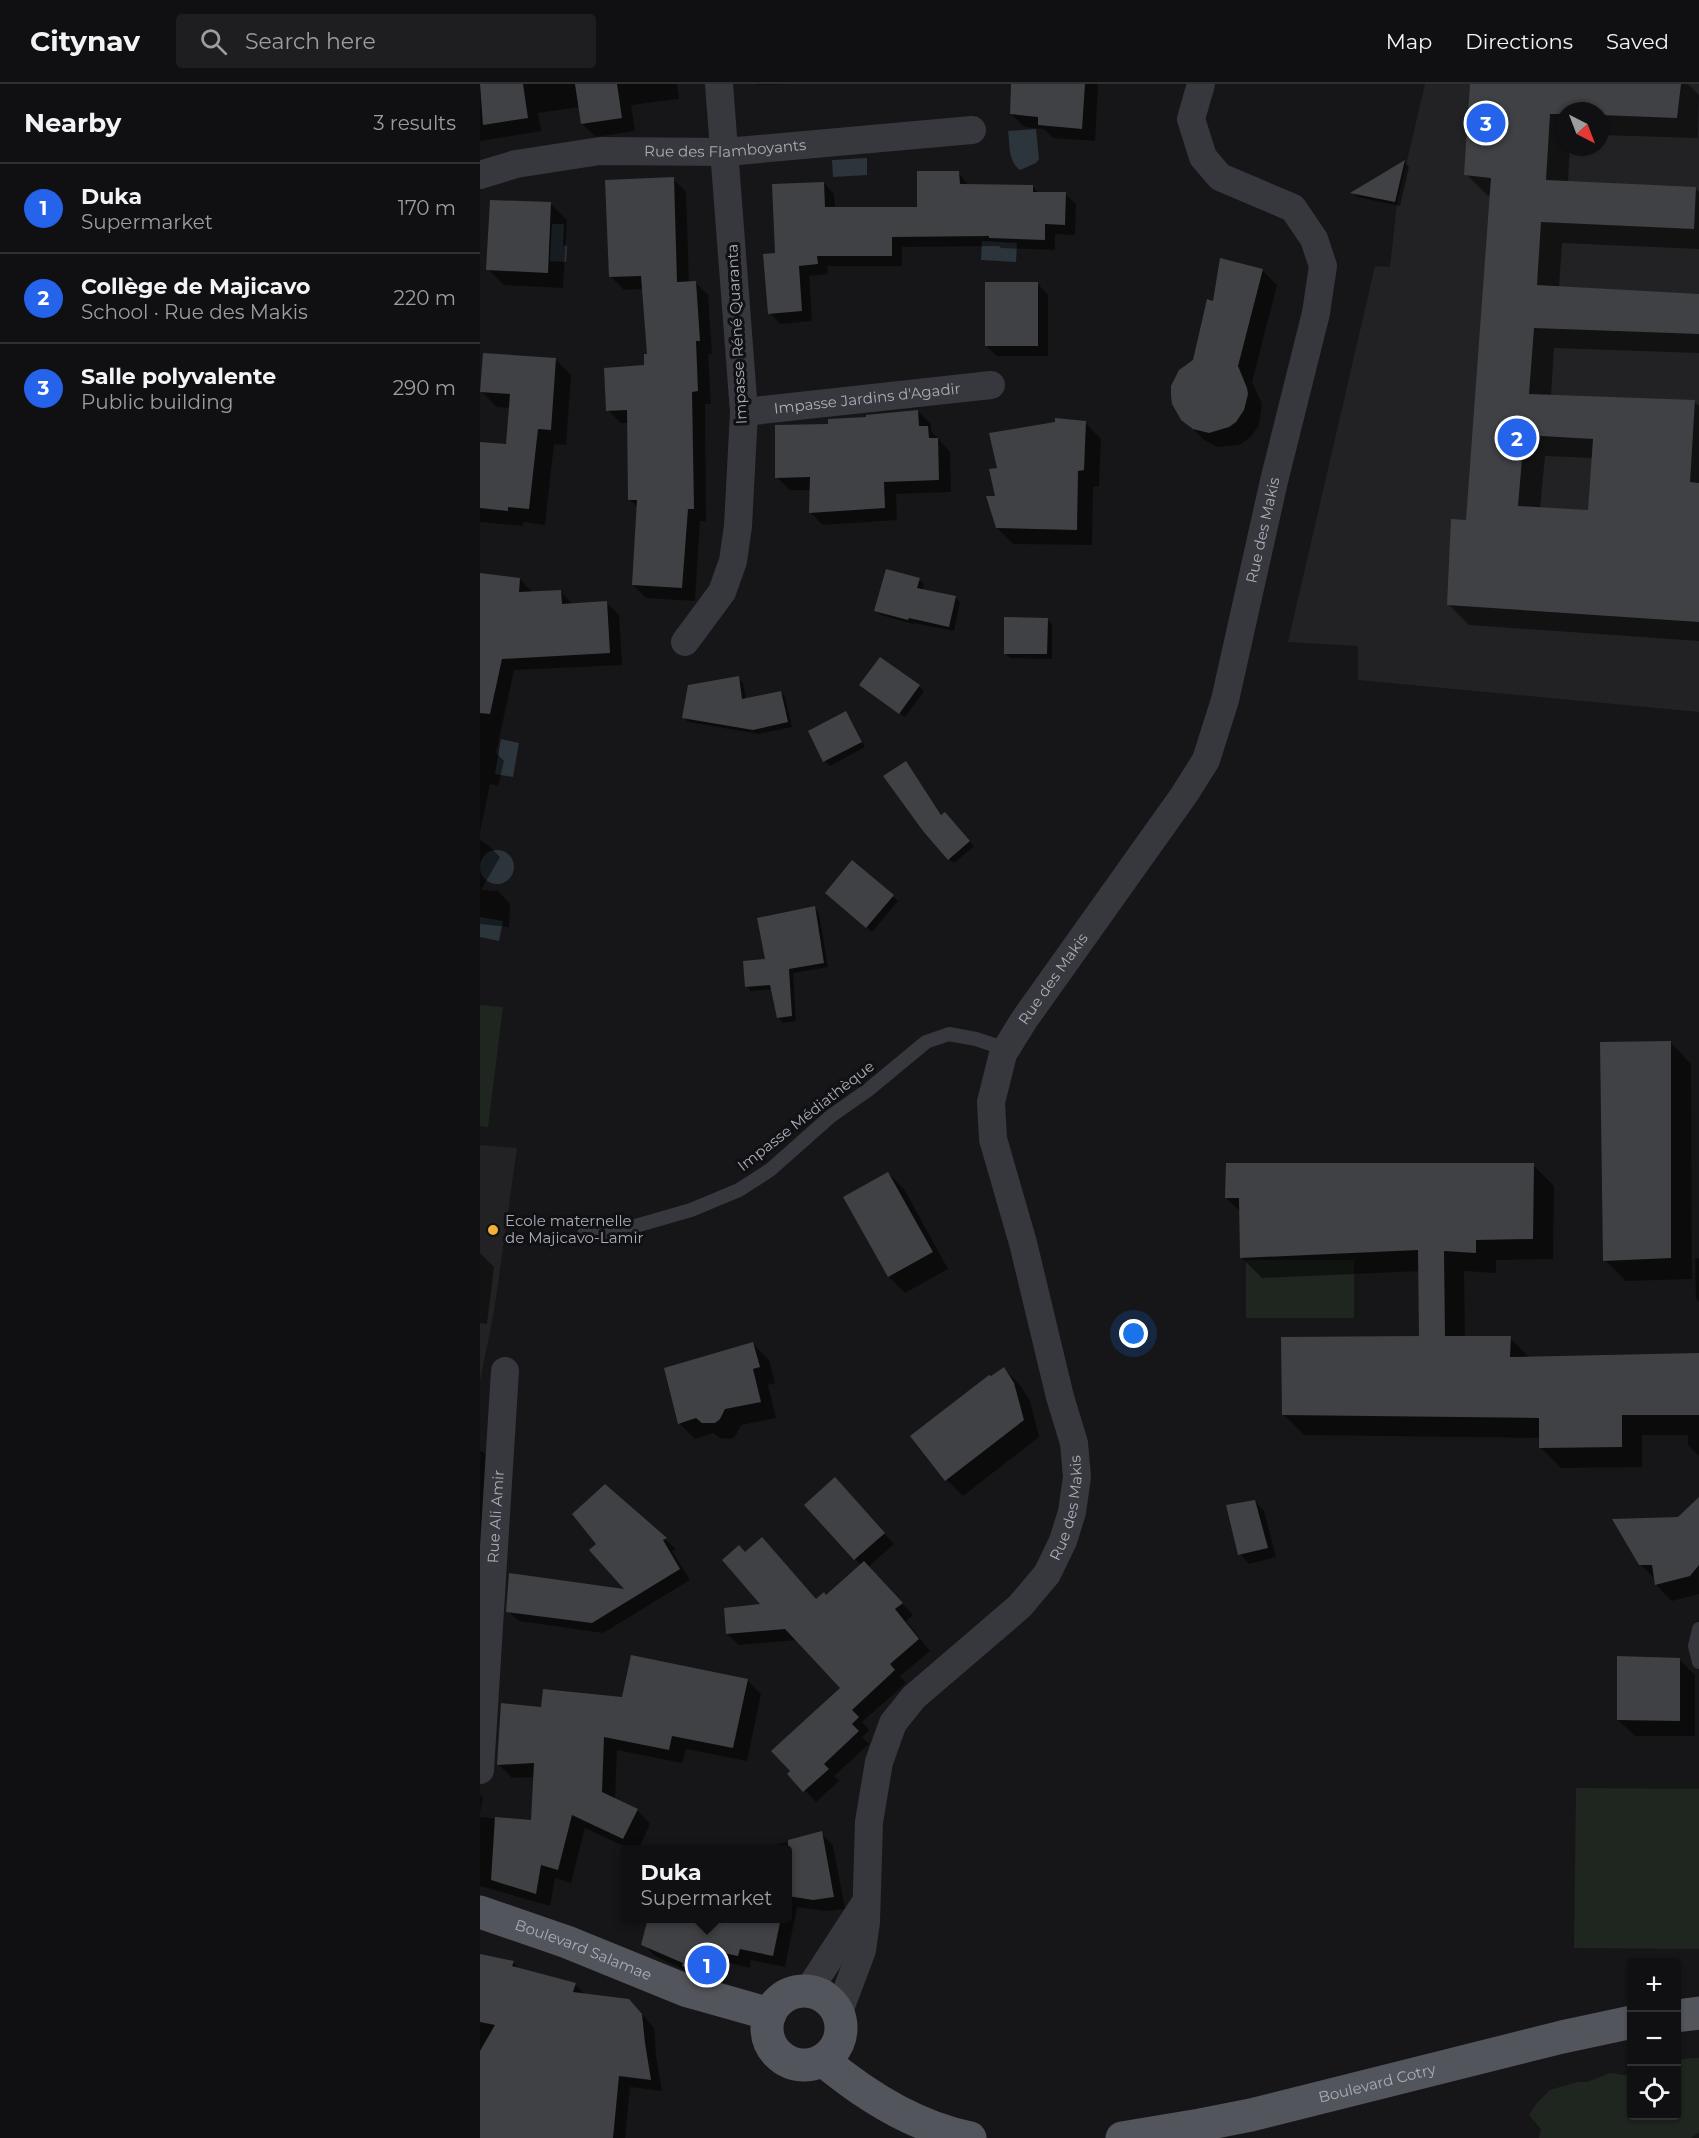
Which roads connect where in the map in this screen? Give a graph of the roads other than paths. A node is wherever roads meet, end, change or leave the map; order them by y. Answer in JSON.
{"nodes":[{"id":1,"x":719,"y":84,"type":"edge"},
{"id":2,"x":1201,"y":84,"type":"edge"},
{"id":3,"x":972,"y":130,"type":"dead end"},
{"id":4,"x":726,"y":152,"type":"junction"},
{"id":5,"x":480,"y":175,"type":"edge"},
{"id":6,"x":991,"y":386,"type":"dead end"},
{"id":7,"x":744,"y":412,"type":"junction"},
{"id":8,"x":685,"y":642,"type":"dead end"},
{"id":9,"x":1006,"y":1049,"type":"junction"},
{"id":10,"x":584,"y":1234,"type":"dead end"},
{"id":11,"x":506,"y":1371,"type":"dead end"},
{"id":12,"x":1699,"y":1629,"type":"edge"},
{"id":13,"x":1699,"y":1662,"type":"edge"},
{"id":14,"x":480,"y":1770,"type":"edge"},
{"id":15,"x":866,"y":1901,"type":"junction"},
{"id":16,"x":480,"y":1912,"type":"edge"},
{"id":17,"x":808,"y":1991,"type":"junction"},
{"id":18,"x":1699,"y":2013,"type":"edge"},
{"id":19,"x":1681,"y":2015,"type":"edge"},
{"id":20,"x":1627,"y":2023,"type":"edge"},
{"id":21,"x":770,"y":2029,"type":"junction"},
{"id":22,"x":834,"y":2037,"type":"junction"},
{"id":23,"x":970,"y":2138,"type":"edge"},
{"id":24,"x":1122,"y":2138,"type":"edge"}],
"edges":[{"from":1,"to":4,"type":"street","name":"Impasse Réné Quaranta"},
{"from":2,"to":9,"type":"street","name":"Rue des Makis"},
{"from":3,"to":4,"type":"street","name":"Rue des Flamboyants"},
{"from":4,"to":5,"type":"street","name":"Rue des Flamboyants"},
{"from":4,"to":7,"type":"street","name":"Impasse Réné Quaranta"},
{"from":6,"to":7,"type":"street","name":"Impasse Jardins d'Agadir"},
{"from":7,"to":8,"type":"street","name":"Impasse Réné Quaranta"},
{"from":9,"to":10,"type":"lane","name":"Impasse Médiathèque"},
{"from":9,"to":15,"type":"street","name":"Rue des Makis"},
{"from":11,"to":14,"type":"street","name":"Rue Ali Amir"},
{"from":12,"to":13,"type":"lane"},
{"from":15,"to":17,"type":"street"},
{"from":15,"to":22,"type":"street","name":"Rue des Makis"},
{"from":16,"to":21,"type":"main road","name":"Boulevard Salamae"},
{"from":17,"to":21,"type":"main road"},
{"from":17,"to":22,"type":"main road"},
{"from":18,"to":19,"type":"main road"},
{"from":20,"to":24,"type":"main road","name":"Boulevard Cotry"},
{"from":21,"to":22,"type":"main road"},
{"from":22,"to":23,"type":"main road"}]}
